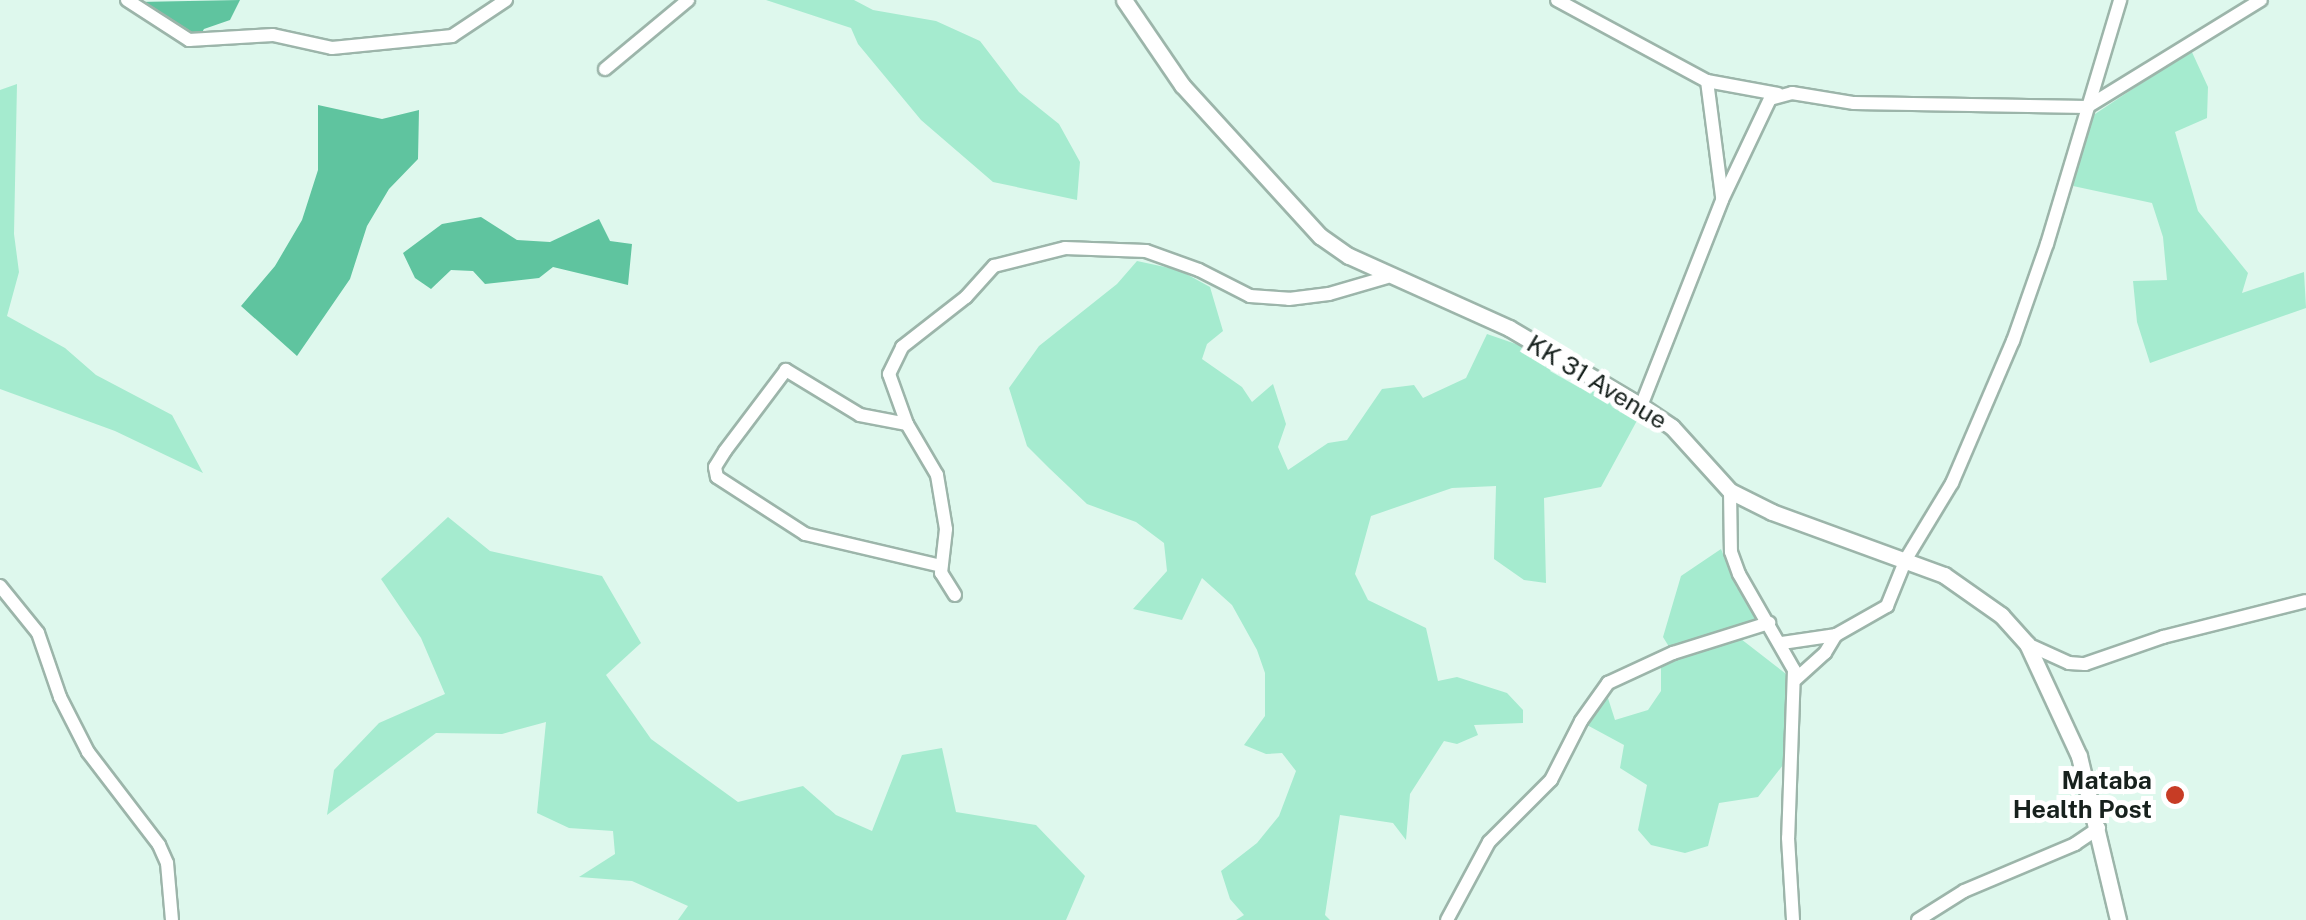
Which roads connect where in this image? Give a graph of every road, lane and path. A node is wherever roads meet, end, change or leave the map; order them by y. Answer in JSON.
{"nodes":[{"id":1,"x":127,"y":0,"type":"edge"},
{"id":2,"x":506,"y":0,"type":"edge"},
{"id":3,"x":688,"y":0,"type":"edge"},
{"id":4,"x":1124,"y":0,"type":"edge"},
{"id":5,"x":1556,"y":0,"type":"edge"},
{"id":6,"x":2120,"y":0,"type":"edge"},
{"id":7,"x":2261,"y":0,"type":"edge"},
{"id":8,"x":606,"y":69,"type":"dead end"},
{"id":9,"x":1707,"y":81,"type":"junction"},
{"id":10,"x":1778,"y":94,"type":"junction"},
{"id":11,"x":2087,"y":107,"type":"junction"},
{"id":12,"x":1722,"y":200,"type":"junction"},
{"id":13,"x":1387,"y":276,"type":"junction"},
{"id":14,"x":1641,"y":406,"type":"junction"},
{"id":15,"x":907,"y":424,"type":"junction"},
{"id":16,"x":1730,"y":491,"type":"junction"},
{"id":17,"x":1906,"y":559,"type":"junction"},
{"id":18,"x":941,"y":566,"type":"junction"},
{"id":19,"x":0,"y":586,"type":"edge"},
{"id":20,"x":955,"y":595,"type":"dead end"},
{"id":21,"x":2306,"y":601,"type":"edge"},
{"id":22,"x":1769,"y":623,"type":"junction"},
{"id":23,"x":1836,"y":635,"type":"junction"},
{"id":24,"x":1782,"y":643,"type":"junction"},
{"id":25,"x":2027,"y":644,"type":"junction"},
{"id":26,"x":1796,"y":678,"type":"junction"},
{"id":27,"x":2099,"y":828,"type":"junction"},
{"id":28,"x":172,"y":920,"type":"edge"},
{"id":29,"x":1447,"y":920,"type":"edge"},
{"id":30,"x":1793,"y":920,"type":"edge"},
{"id":31,"x":1918,"y":920,"type":"edge"},
{"id":32,"x":2118,"y":920,"type":"edge"}],
"edges":[{"from":1,"to":2,"type":"street"},
{"from":3,"to":8,"type":"street"},
{"from":4,"to":13,"type":"main road","name":"KK 31 Avenue"},
{"from":5,"to":9,"type":"street"},
{"from":6,"to":11,"type":"street"},
{"from":7,"to":11,"type":"street"},
{"from":9,"to":10,"type":"street"},
{"from":9,"to":12,"type":"street"},
{"from":10,"to":11,"type":"street"},
{"from":10,"to":12,"type":"street"},
{"from":11,"to":17,"type":"street"},
{"from":12,"to":14,"type":"street"},
{"from":13,"to":14,"type":"main road","name":"KK 31 Avenue"},
{"from":13,"to":15,"type":"street"},
{"from":14,"to":16,"type":"main road","name":"KK 31 Avenue"},
{"from":15,"to":18,"type":"street"},
{"from":15,"to":18,"type":"street"},
{"from":16,"to":17,"type":"main road"},
{"from":16,"to":22,"type":"street"},
{"from":17,"to":23,"type":"street"},
{"from":17,"to":25,"type":"main road"},
{"from":18,"to":20,"type":"street"},
{"from":19,"to":28,"type":"street"},
{"from":21,"to":25,"type":"street"},
{"from":22,"to":24,"type":"street"},
{"from":22,"to":29,"type":"street"},
{"from":23,"to":24,"type":"street"},
{"from":23,"to":26,"type":"street"},
{"from":24,"to":26,"type":"street"},
{"from":25,"to":27,"type":"main road"},
{"from":26,"to":30,"type":"street"},
{"from":27,"to":31,"type":"street"},
{"from":27,"to":32,"type":"main road"}]}
